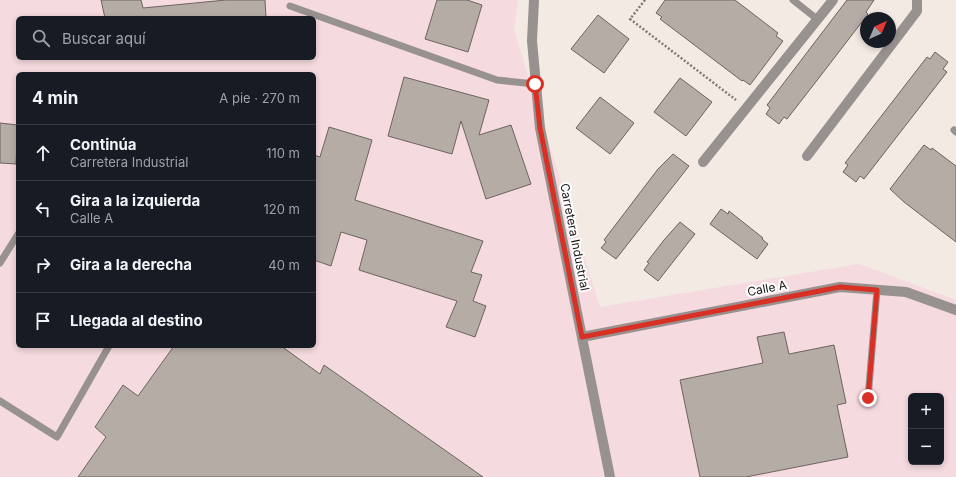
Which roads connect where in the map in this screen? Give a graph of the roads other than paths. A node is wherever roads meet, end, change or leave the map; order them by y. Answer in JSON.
{"nodes":[{"id":1,"x":534,"y":0,"type":"edge"},
{"id":2,"x":793,"y":0,"type":"edge"},
{"id":3,"x":833,"y":0,"type":"edge"},
{"id":4,"x":917,"y":0,"type":"edge"},
{"id":5,"x":290,"y":6,"type":"dead end"},
{"id":6,"x":817,"y":19,"type":"junction"},
{"id":7,"x":535,"y":84,"type":"junction"},
{"id":8,"x":807,"y":156,"type":"dead end"},
{"id":9,"x":703,"y":162,"type":"dead end"},
{"id":10,"x":16,"y":237,"type":"edge"},
{"id":11,"x":0,"y":263,"type":"edge"},
{"id":12,"x":877,"y":290,"type":"junction"},
{"id":13,"x":956,"y":310,"type":"edge"},
{"id":14,"x":582,"y":337,"type":"junction"},
{"id":15,"x":109,"y":348,"type":"edge"},
{"id":16,"x":868,"y":398,"type":"dead end"},
{"id":17,"x":0,"y":401,"type":"edge"},
{"id":18,"x":610,"y":477,"type":"edge"}],
"edges":[{"from":1,"to":7,"type":"street","name":"Carretera Industrial"},
{"from":2,"to":6,"type":"lane"},
{"from":3,"to":6,"type":"street"},
{"from":4,"to":8,"type":"street"},
{"from":5,"to":7,"type":"lane"},
{"from":6,"to":9,"type":"street"},
{"from":7,"to":14,"type":"street","name":"Carretera Industrial"},
{"from":10,"to":11,"type":"lane"},
{"from":12,"to":13,"type":"street","name":"Calle A"},
{"from":12,"to":14,"type":"street","name":"Calle A"},
{"from":12,"to":16,"type":"lane"},
{"from":14,"to":18,"type":"street","name":"Carretera Industrial"},
{"from":15,"to":17,"type":"lane"}]}
